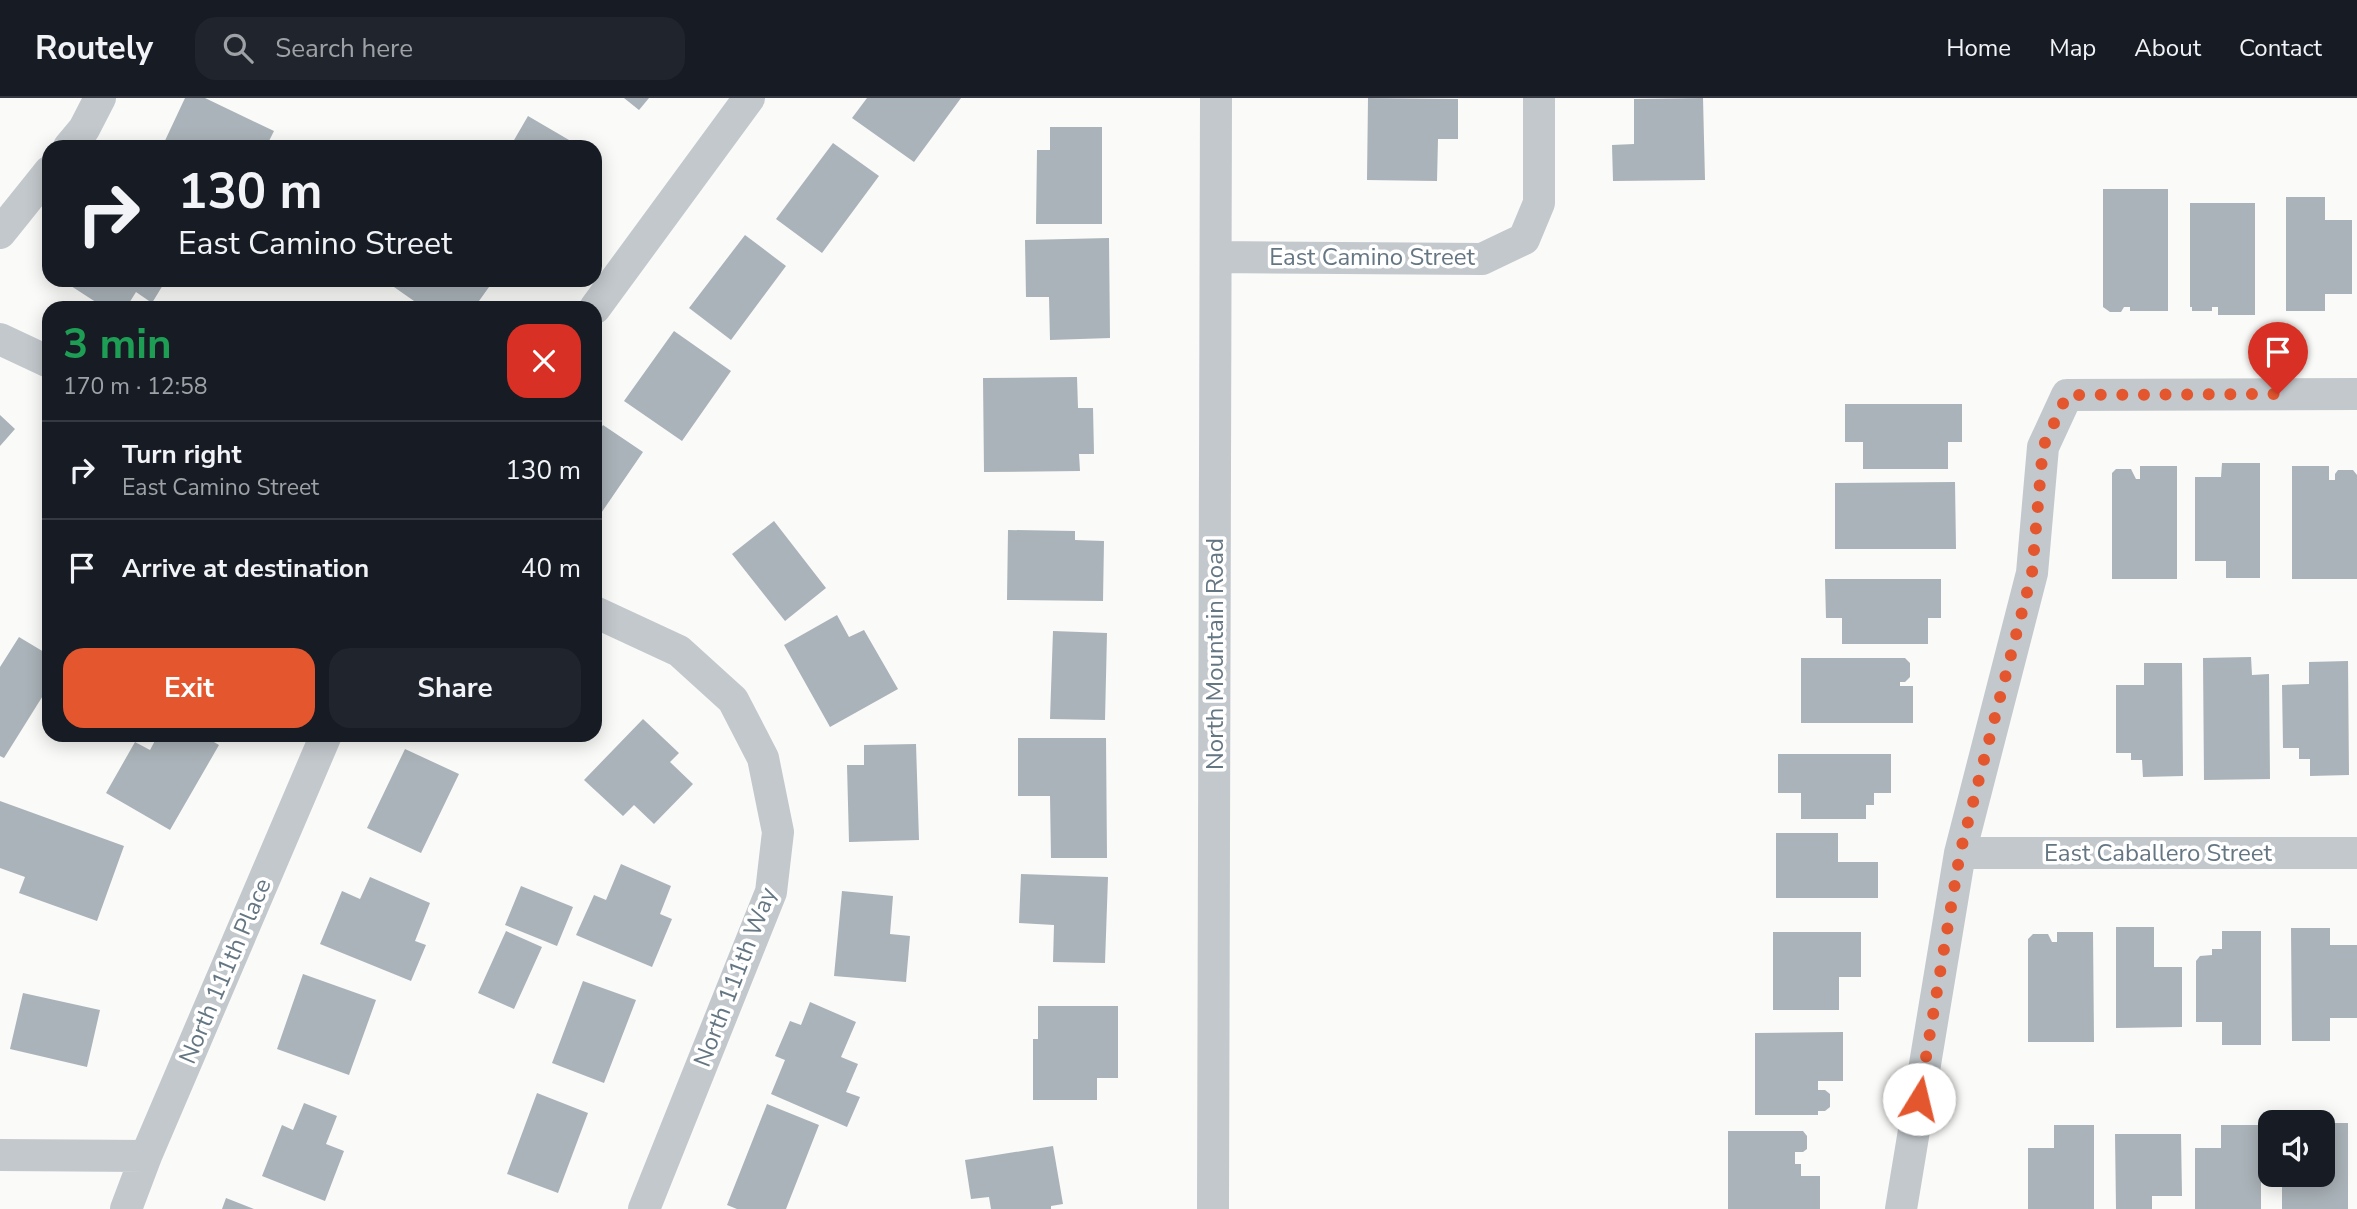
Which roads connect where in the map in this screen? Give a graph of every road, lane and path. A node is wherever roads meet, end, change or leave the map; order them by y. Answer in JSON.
{"nodes":[{"id":1,"x":100,"y":98,"type":"edge"},
{"id":2,"x":750,"y":98,"type":"edge"},
{"id":3,"x":1216,"y":98,"type":"edge"},
{"id":4,"x":1539,"y":98,"type":"edge"},
{"id":5,"x":75,"y":140,"type":"edge"},
{"id":6,"x":42,"y":181,"type":"edge"},
{"id":7,"x":0,"y":233,"type":"edge"},
{"id":8,"x":1217,"y":257,"type":"junction"},
{"id":9,"x":600,"y":301,"type":"edge"},
{"id":10,"x":0,"y":340,"type":"edge"},
{"id":11,"x":42,"y":359,"type":"edge"},
{"id":12,"x":2357,"y":394,"type":"edge"},
{"id":13,"x":602,"y":615,"type":"edge"},
{"id":14,"x":323,"y":742,"type":"edge"},
{"id":15,"x":1960,"y":853,"type":"junction"},
{"id":16,"x":2357,"y":853,"type":"edge"},
{"id":17,"x":0,"y":1155,"type":"edge"},
{"id":18,"x":146,"y":1156,"type":"junction"},
{"id":19,"x":126,"y":1209,"type":"edge"},
{"id":20,"x":644,"y":1209,"type":"edge"},
{"id":21,"x":1213,"y":1209,"type":"edge"},
{"id":22,"x":1901,"y":1209,"type":"edge"}],
"edges":[{"from":1,"to":5,"type":"street"},
{"from":2,"to":9,"type":"street"},
{"from":3,"to":8,"type":"street","name":"North Mountain Road"},
{"from":4,"to":8,"type":"street","name":"East Camino Street"},
{"from":6,"to":7,"type":"street"},
{"from":8,"to":21,"type":"street","name":"North Mountain Road"},
{"from":10,"to":11,"type":"street"},
{"from":12,"to":15,"type":"street"},
{"from":13,"to":20,"type":"street","name":"North 111th Way"},
{"from":14,"to":18,"type":"street","name":"North 111th Place"},
{"from":15,"to":16,"type":"street","name":"East Caballero Street"},
{"from":15,"to":22,"type":"street"},
{"from":17,"to":18,"type":"street"},
{"from":18,"to":19,"type":"street","name":"North 111th Place"}]}
